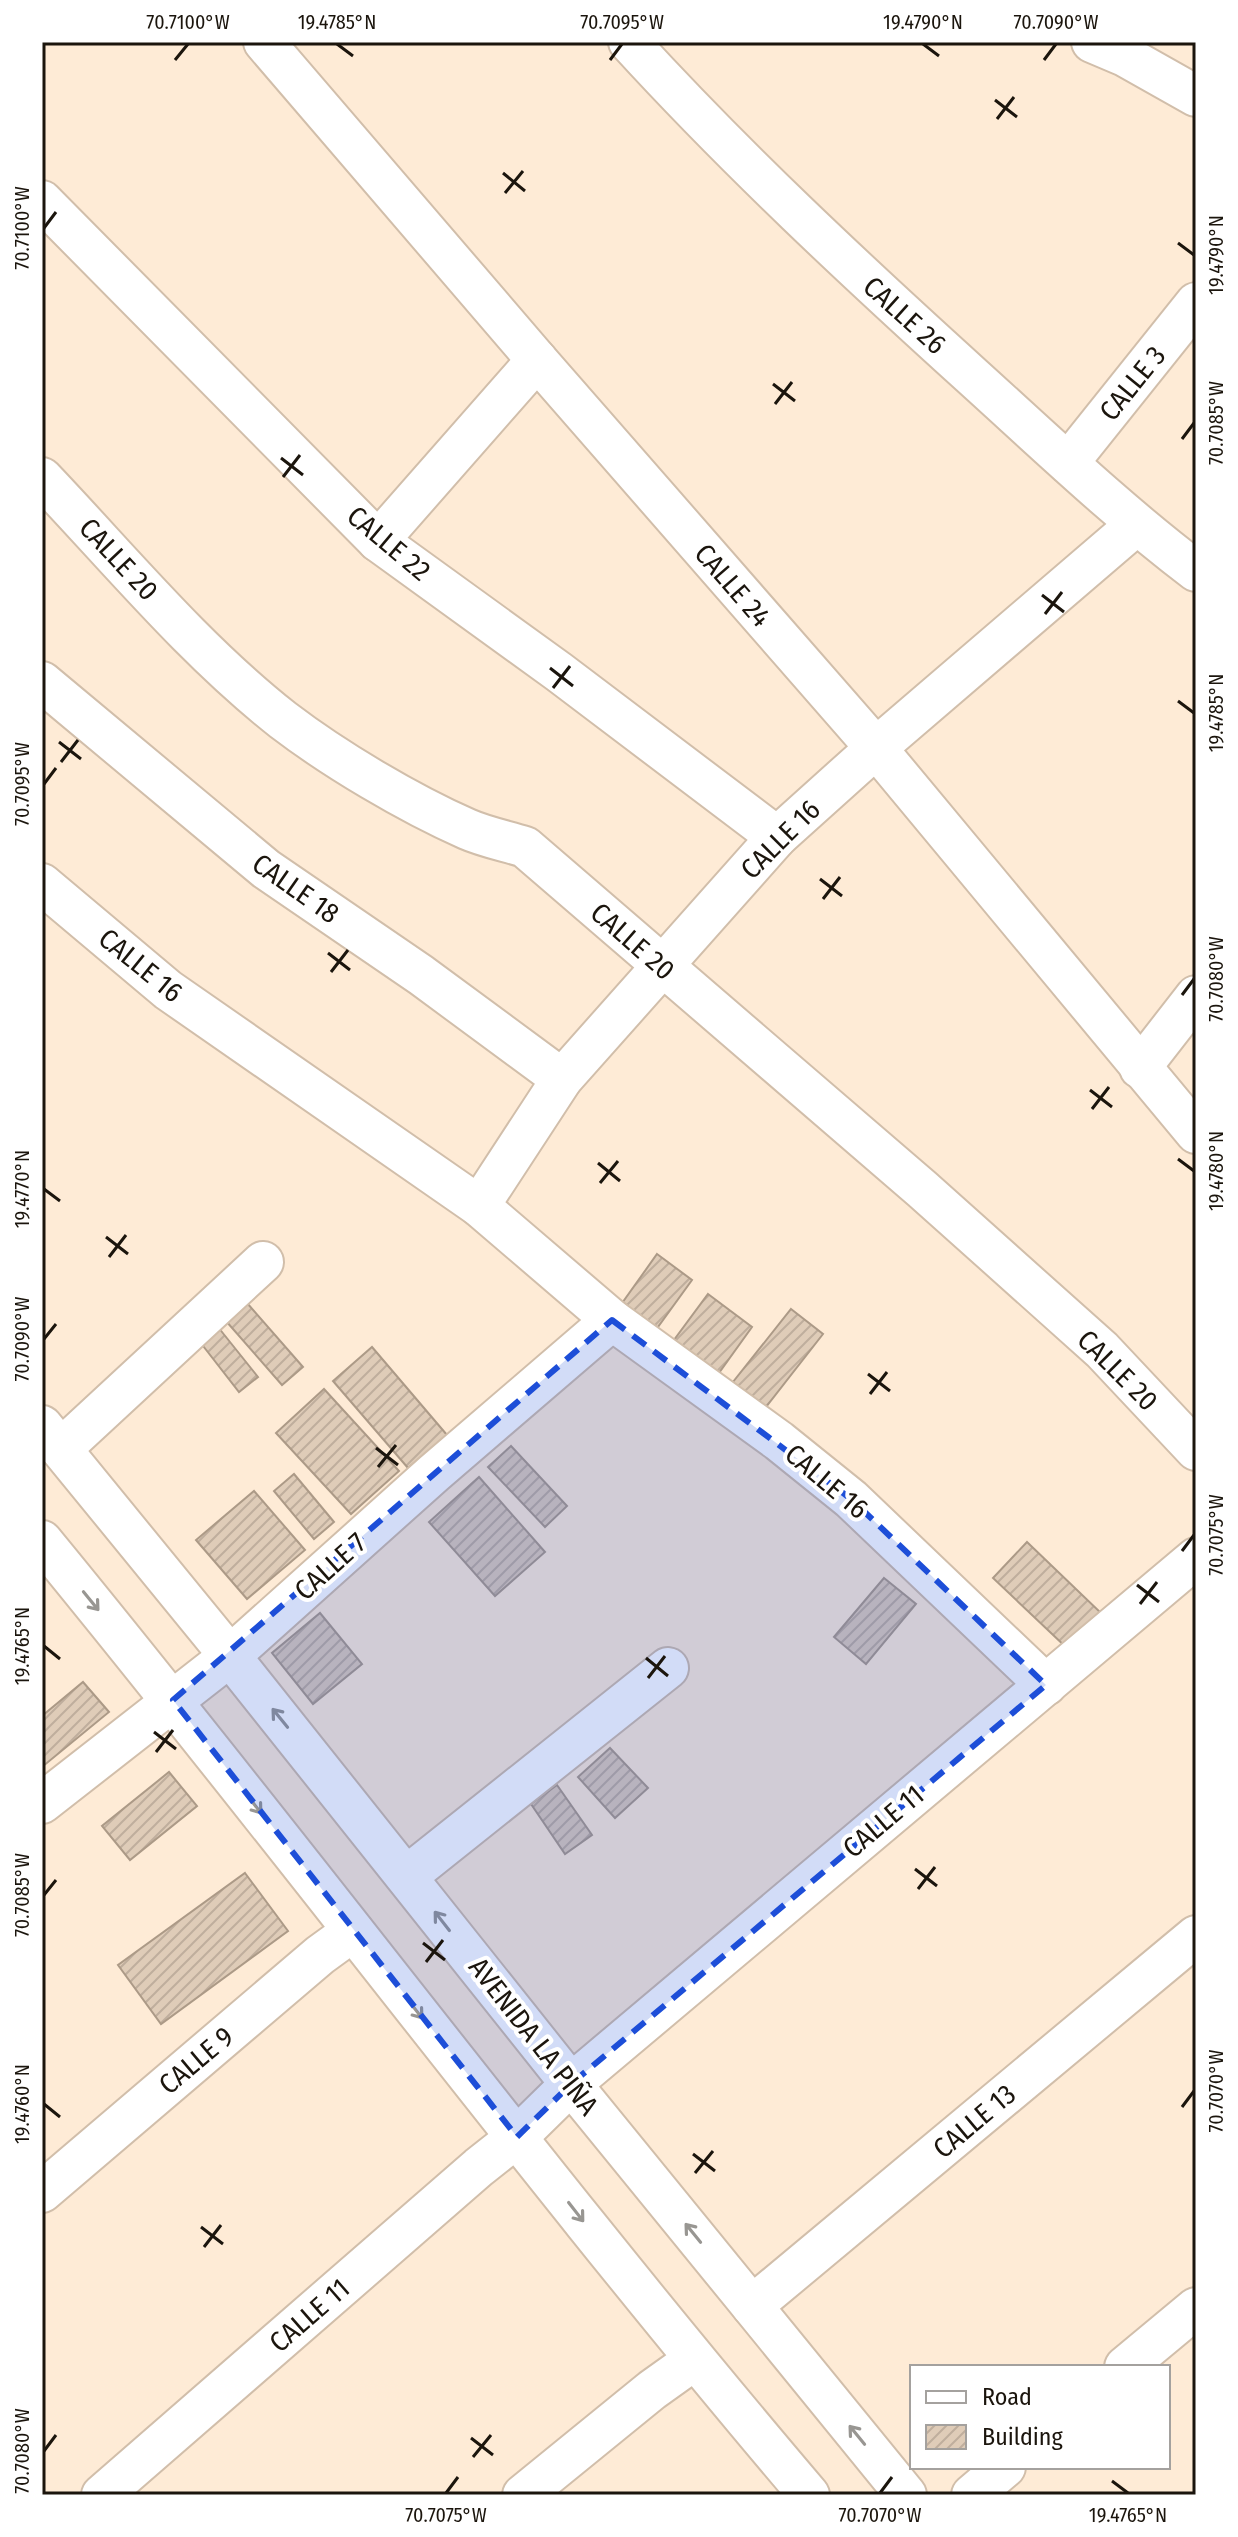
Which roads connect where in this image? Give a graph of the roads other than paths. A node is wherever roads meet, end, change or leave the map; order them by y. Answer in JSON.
{"nodes":[{"id":1,"x":264,"y":42,"type":"edge"},
{"id":2,"x":629,"y":42,"type":"edge"},
{"id":3,"x":1092,"y":42,"type":"edge"},
{"id":4,"x":1196,"y":96,"type":"edge"},
{"id":5,"x":42,"y":201,"type":"edge"},
{"id":6,"x":1196,"y":303,"type":"edge"},
{"id":7,"x":537,"y":360,"type":"junction"},
{"id":8,"x":1068,"y":463,"type":"junction"},
{"id":9,"x":42,"y":478,"type":"edge"},
{"id":10,"x":1136,"y":525,"type":"junction"},
{"id":11,"x":378,"y":541,"type":"junction"},
{"id":12,"x":1196,"y":571,"type":"edge"},
{"id":13,"x":42,"y":682,"type":"edge"},
{"id":14,"x":876,"y":748,"type":"junction"},
{"id":15,"x":777,"y":837,"type":"junction"},
{"id":16,"x":42,"y":884,"type":"edge"},
{"id":17,"x":662,"y":966,"type":"junction"},
{"id":18,"x":1196,"y":996,"type":"edge"},
{"id":19,"x":1140,"y":1068,"type":"junction"},
{"id":20,"x":562,"y":1079,"type":"junction"},
{"id":21,"x":1196,"y":1133,"type":"edge"},
{"id":22,"x":479,"y":1206,"type":"junction"},
{"id":23,"x":263,"y":1262,"type":"dead end"},
{"id":24,"x":612,"y":1320,"type":"junction"},
{"id":25,"x":52,"y":1438,"type":"edge"},
{"id":26,"x":1196,"y":1450,"type":"edge"},
{"id":27,"x":42,"y":1541,"type":"edge"},
{"id":28,"x":1196,"y":1558,"type":"edge"},
{"id":29,"x":230,"y":1656,"type":"junction"},
{"id":30,"x":668,"y":1668,"type":"dead end"},
{"id":31,"x":1046,"y":1685,"type":"junction"},
{"id":32,"x":173,"y":1700,"type":"junction"},
{"id":33,"x":42,"y":1803,"type":"edge"},
{"id":34,"x":407,"y":1876,"type":"junction"},
{"id":35,"x":353,"y":1931,"type":"junction"},
{"id":36,"x":1196,"y":1936,"type":"edge"},
{"id":37,"x":571,"y":2084,"type":"junction"},
{"id":38,"x":517,"y":2137,"type":"junction"},
{"id":39,"x":42,"y":2192,"type":"edge"},
{"id":40,"x":752,"y":2306,"type":"junction"},
{"id":41,"x":1196,"y":2308,"type":"edge"},
{"id":42,"x":694,"y":2360,"type":"junction"},
{"id":43,"x":1127,"y":2365,"type":"edge"},
{"id":44,"x":1003,"y":2469,"type":"edge"},
{"id":45,"x":102,"y":2495,"type":"edge"},
{"id":46,"x":523,"y":2495,"type":"edge"},
{"id":47,"x":809,"y":2495,"type":"edge"},
{"id":48,"x":906,"y":2495,"type":"edge"},
{"id":49,"x":972,"y":2495,"type":"edge"}],
"edges":[{"from":1,"to":7,"type":"street","name":"CALLE 24"},
{"from":2,"to":8,"type":"street","name":"CALLE 26"},
{"from":3,"to":4,"type":"street"},
{"from":5,"to":11,"type":"street","name":"CALLE 22"},
{"from":6,"to":8,"type":"street","name":"CALLE 3"},
{"from":7,"to":11,"type":"street"},
{"from":7,"to":14,"type":"street","name":"CALLE 24"},
{"from":8,"to":10,"type":"street","name":"CALLE 26"},
{"from":9,"to":17,"type":"street","name":"CALLE 20"},
{"from":10,"to":12,"type":"street","name":"CALLE 26"},
{"from":10,"to":14,"type":"street","name":"CALLE 16"},
{"from":11,"to":15,"type":"street","name":"CALLE 22"},
{"from":13,"to":20,"type":"street","name":"CALLE 18"},
{"from":14,"to":15,"type":"street","name":"CALLE 16"},
{"from":14,"to":19,"type":"street","name":"CALLE 24"},
{"from":15,"to":17,"type":"street","name":"CALLE 16"},
{"from":16,"to":22,"type":"street","name":"CALLE 16"},
{"from":17,"to":20,"type":"street","name":"CALLE 16"},
{"from":17,"to":26,"type":"street","name":"CALLE 20"},
{"from":18,"to":19,"type":"street"},
{"from":19,"to":21,"type":"street","name":"CALLE 24"},
{"from":20,"to":22,"type":"street","name":"CALLE 16"},
{"from":22,"to":24,"type":"street","name":"CALLE 16"},
{"from":23,"to":25,"type":"street"},
{"from":24,"to":29,"type":"street","name":"CALLE 7"},
{"from":24,"to":31,"type":"street","name":"CALLE 16"},
{"from":25,"to":29,"type":"street","name":"AVENIDA LA PIÑA"},
{"from":27,"to":32,"type":"street","one_way":true},
{"from":28,"to":31,"type":"street","name":"CALLE 11"},
{"from":29,"to":32,"type":"street","name":"CALLE 7"},
{"from":34,"to":29,"type":"street","name":"AVENIDA LA PIÑA","one_way":true},
{"from":30,"to":34,"type":"street"},
{"from":31,"to":37,"type":"street","name":"CALLE 11"},
{"from":32,"to":33,"type":"street","name":"CALLE 7"},
{"from":32,"to":35,"type":"street","one_way":true},
{"from":37,"to":34,"type":"street","name":"AVENIDA LA PIÑA","one_way":true},
{"from":35,"to":38,"type":"street","one_way":true},
{"from":35,"to":39,"type":"street","name":"CALLE 9"},
{"from":36,"to":40,"type":"street","name":"CALLE 13"},
{"from":37,"to":38,"type":"street","name":"CALLE 11"},
{"from":40,"to":37,"type":"street","name":"AVENIDA LA PIÑA","one_way":true},
{"from":38,"to":42,"type":"street","one_way":true},
{"from":38,"to":45,"type":"street","name":"CALLE 11"},
{"from":48,"to":40,"type":"street","name":"AVENIDA LA PIÑA","one_way":true},
{"from":41,"to":43,"type":"street"},
{"from":42,"to":46,"type":"street"},
{"from":42,"to":47,"type":"street"},
{"from":44,"to":49,"type":"street"}]}
